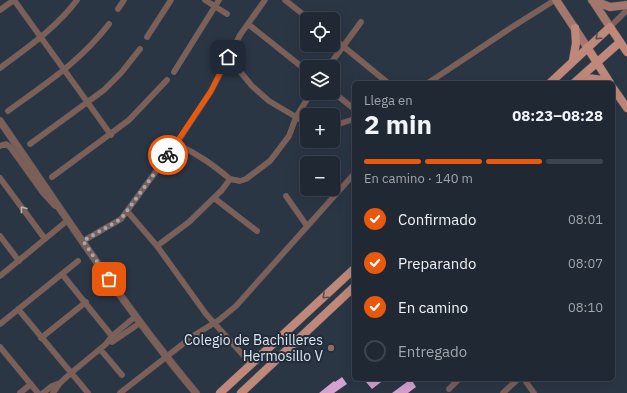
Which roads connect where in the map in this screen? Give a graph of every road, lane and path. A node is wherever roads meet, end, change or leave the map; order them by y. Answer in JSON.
{"nodes":[{"id":1,"x":14,"y":0,"type":"edge"},
{"id":2,"x":77,"y":0,"type":"edge"},
{"id":3,"x":124,"y":0,"type":"edge"},
{"id":4,"x":171,"y":0,"type":"edge"},
{"id":5,"x":205,"y":0,"type":"edge"},
{"id":6,"x":219,"y":0,"type":"edge"},
{"id":7,"x":265,"y":0,"type":"edge"},
{"id":8,"x":285,"y":0,"type":"edge"},
{"id":9,"x":556,"y":0,"type":"edge"},
{"id":10,"x":592,"y":0,"type":"edge"},
{"id":11,"x":627,"y":5,"type":"edge"},
{"id":12,"x":215,"y":6,"type":"junction"},
{"id":13,"x":118,"y":9,"type":"dead end"},
{"id":14,"x":0,"y":10,"type":"edge"},
{"id":15,"x":627,"y":10,"type":"edge"},
{"id":16,"x":300,"y":12,"type":"edge"},
{"id":17,"x":227,"y":14,"type":"dead end"},
{"id":18,"x":361,"y":22,"type":"dead end"},
{"id":19,"x":109,"y":24,"type":"dead end"},
{"id":20,"x":248,"y":24,"type":"junction"},
{"id":21,"x":610,"y":27,"type":"junction"},
{"id":22,"x":575,"y":28,"type":"junction"},
{"id":23,"x":147,"y":37,"type":"dead end"},
{"id":24,"x":41,"y":38,"type":"junction"},
{"id":25,"x":620,"y":42,"type":"junction"},
{"id":26,"x":340,"y":44,"type":"edge"},
{"id":27,"x":343,"y":46,"type":"junction"},
{"id":28,"x":587,"y":47,"type":"junction"},
{"id":29,"x":140,"y":49,"type":"dead end"},
{"id":30,"x":627,"y":52,"type":"edge"},
{"id":31,"x":228,"y":57,"type":"junction"},
{"id":32,"x":333,"y":60,"type":"edge"},
{"id":33,"x":573,"y":60,"type":"junction"},
{"id":34,"x":597,"y":62,"type":"junction"},
{"id":35,"x":300,"y":65,"type":"edge"},
{"id":36,"x":0,"y":68,"type":"edge"},
{"id":37,"x":64,"y":70,"type":"junction"},
{"id":38,"x":174,"y":72,"type":"dead end"},
{"id":39,"x":167,"y":80,"type":"dead end"},
{"id":40,"x":386,"y":81,"type":"edge"},
{"id":41,"x":431,"y":81,"type":"edge"},
{"id":42,"x":552,"y":81,"type":"edge"},
{"id":43,"x":575,"y":81,"type":"edge"},
{"id":44,"x":577,"y":81,"type":"edge"},
{"id":45,"x":604,"y":81,"type":"edge"},
{"id":46,"x":608,"y":81,"type":"edge"},
{"id":47,"x":615,"y":91,"type":"edge"},
{"id":48,"x":340,"y":98,"type":"edge"},
{"id":49,"x":307,"y":100,"type":"edge"},
{"id":50,"x":88,"y":103,"type":"junction"},
{"id":51,"x":352,"y":107,"type":"edge"},
{"id":52,"x":627,"y":108,"type":"edge"},
{"id":53,"x":8,"y":111,"type":"dead end"},
{"id":54,"x":296,"y":117,"type":"junction"},
{"id":55,"x":300,"y":120,"type":"edge"},
{"id":56,"x":352,"y":120,"type":"edge"},
{"id":57,"x":0,"y":121,"type":"edge"},
{"id":58,"x":340,"y":124,"type":"edge"},
{"id":59,"x":111,"y":135,"type":"junction"},
{"id":60,"x":30,"y":144,"type":"dead end"},
{"id":61,"x":176,"y":144,"type":"junction"},
{"id":62,"x":1,"y":145,"type":"edge"},
{"id":63,"x":352,"y":176,"type":"edge"},
{"id":64,"x":52,"y":177,"type":"dead end"},
{"id":65,"x":0,"y":178,"type":"edge"},
{"id":66,"x":230,"y":179,"type":"junction"},
{"id":67,"x":286,"y":196,"type":"dead end"},
{"id":68,"x":214,"y":198,"type":"junction"},
{"id":69,"x":127,"y":211,"type":"junction"},
{"id":70,"x":63,"y":213,"type":"junction"},
{"id":71,"x":68,"y":220,"type":"junction"},
{"id":72,"x":307,"y":226,"type":"junction"},
{"id":73,"x":257,"y":231,"type":"dead end"},
{"id":74,"x":0,"y":236,"type":"edge"},
{"id":75,"x":46,"y":239,"type":"junction"},
{"id":76,"x":83,"y":241,"type":"junction"},
{"id":77,"x":156,"y":246,"type":"junction"},
{"id":78,"x":19,"y":261,"type":"junction"},
{"id":79,"x":78,"y":261,"type":"dead end"},
{"id":80,"x":352,"y":271,"type":"edge"},
{"id":81,"x":62,"y":274,"type":"junction"},
{"id":82,"x":0,"y":276,"type":"edge"},
{"id":83,"x":352,"y":289,"type":"edge"},
{"id":84,"x":86,"y":302,"type":"junction"},
{"id":85,"x":18,"y":309,"type":"junction"},
{"id":86,"x":136,"y":316,"type":"junction"},
{"id":87,"x":140,"y":322,"type":"junction"},
{"id":88,"x":214,"y":323,"type":"junction"},
{"id":89,"x":0,"y":324,"type":"edge"},
{"id":90,"x":41,"y":338,"type":"junction"},
{"id":91,"x":113,"y":338,"type":"junction"},
{"id":92,"x":0,"y":347,"type":"edge"},
{"id":93,"x":100,"y":349,"type":"junction"},
{"id":94,"x":166,"y":357,"type":"junction"},
{"id":95,"x":251,"y":364,"type":"junction"},
{"id":96,"x":71,"y":374,"type":"junction"},
{"id":97,"x":122,"y":375,"type":"dead end"},
{"id":98,"x":457,"y":381,"type":"edge"},
{"id":99,"x":516,"y":381,"type":"edge"},
{"id":100,"x":525,"y":381,"type":"edge"},
{"id":101,"x":60,"y":383,"type":"junction"},
{"id":102,"x":31,"y":384,"type":"junction"},
{"id":103,"x":448,"y":389,"type":"dead end"},
{"id":104,"x":20,"y":393,"type":"edge"},
{"id":105,"x":38,"y":393,"type":"edge"},
{"id":106,"x":43,"y":393,"type":"edge"},
{"id":107,"x":53,"y":393,"type":"edge"},
{"id":108,"x":88,"y":393,"type":"edge"},
{"id":109,"x":120,"y":393,"type":"edge"},
{"id":110,"x":196,"y":393,"type":"edge"},
{"id":111,"x":220,"y":393,"type":"edge"},
{"id":112,"x":241,"y":393,"type":"edge"},
{"id":113,"x":503,"y":393,"type":"edge"},
{"id":114,"x":534,"y":393,"type":"edge"}],
"edges":[{"from":1,"to":14,"type":"street"},
{"from":1,"to":24,"type":"street"},
{"from":2,"to":24,"type":"street"},
{"from":3,"to":13,"type":"street"},
{"from":4,"to":23,"type":"street"},
{"from":5,"to":12,"type":"street"},
{"from":6,"to":12,"type":"street"},
{"from":7,"to":20,"type":"street"},
{"from":8,"to":16,"type":"street"},
{"from":9,"to":22,"type":"main road"},
{"from":9,"to":41,"type":"street"},
{"from":10,"to":11,"type":"main road"},
{"from":10,"to":21,"type":"main road"},
{"from":12,"to":17,"type":"street"},
{"from":12,"to":38,"type":"street"},
{"from":15,"to":21,"type":"street"},
{"from":18,"to":27,"type":"street"},
{"from":19,"to":37,"type":"street"},
{"from":20,"to":31,"type":"street"},
{"from":20,"to":35,"type":"street"},
{"from":21,"to":25,"type":"main road"},
{"from":21,"to":28,"type":"main road","one_way":true},
{"from":22,"to":28,"type":"main road"},
{"from":22,"to":33,"type":"main road"},
{"from":24,"to":36,"type":"street"},
{"from":24,"to":37,"type":"street"},
{"from":25,"to":30,"type":"main road"},
{"from":25,"to":34,"type":"main road"},
{"from":26,"to":27,"type":"street"},
{"from":27,"to":32,"type":"street"},
{"from":27,"to":40,"type":"street"},
{"from":28,"to":33,"type":"main road"},
{"from":28,"to":34,"type":"main road"},
{"from":29,"to":50,"type":"street"},
{"from":31,"to":54,"type":"street"},
{"from":31,"to":61,"type":"street"},
{"from":33,"to":42,"type":"main road"},
{"from":34,"to":43,"type":"main road"},
{"from":34,"to":46,"type":"main road"},
{"from":37,"to":50,"type":"street"},
{"from":37,"to":53,"type":"street"},
{"from":39,"to":59,"type":"street"},
{"from":44,"to":45,"type":"main road"},
{"from":47,"to":52,"type":"main road"},
{"from":48,"to":51,"type":"street"},
{"from":49,"to":54,"type":"street"},
{"from":50,"to":59,"type":"street"},
{"from":50,"to":60,"type":"street"},
{"from":54,"to":55,"type":"street"},
{"from":54,"to":66,"type":"street"},
{"from":56,"to":58,"type":"street"},
{"from":57,"to":70,"type":"street"},
{"from":59,"to":64,"type":"street"},
{"from":61,"to":66,"type":"street"},
{"from":61,"to":69,"type":"street"},
{"from":62,"to":70,"type":"street"},
{"from":63,"to":72,"type":"street"},
{"from":75,"to":65,"type":"street","one_way":true},
{"from":66,"to":68,"type":"street"},
{"from":67,"to":72,"type":"street"},
{"from":68,"to":73,"type":"street"},
{"from":68,"to":77,"type":"street"},
{"from":69,"to":76,"type":"street"},
{"from":69,"to":77,"type":"street"},
{"from":70,"to":71,"type":"street"},
{"from":71,"to":75,"type":"street"},
{"from":71,"to":76,"type":"street"},
{"from":72,"to":88,"type":"street"},
{"from":74,"to":78,"type":"street"},
{"from":75,"to":78,"type":"street"},
{"from":76,"to":86,"type":"street"},
{"from":77,"to":88,"type":"street"},
{"from":78,"to":82,"type":"street"},
{"from":79,"to":81,"type":"street"},
{"from":80,"to":95,"type":"main road","one_way":true},
{"from":81,"to":84,"type":"street"},
{"from":81,"to":85,"type":"street"},
{"from":83,"to":112,"type":"main road"},
{"from":84,"to":90,"type":"street"},
{"from":84,"to":91,"type":"street"},
{"from":85,"to":89,"type":"street"},
{"from":85,"to":90,"type":"street"},
{"from":86,"to":87,"type":"street"},
{"from":86,"to":91,"type":"street"},
{"from":87,"to":91,"type":"street"},
{"from":87,"to":94,"type":"street"},
{"from":88,"to":94,"type":"street"},
{"from":88,"to":95,"type":"street"},
{"from":90,"to":96,"type":"street"},
{"from":91,"to":93,"type":"street"},
{"from":92,"to":102,"type":"street"},
{"from":93,"to":96,"type":"street"},
{"from":93,"to":97,"type":"street"},
{"from":94,"to":109,"type":"street"},
{"from":94,"to":110,"type":"street"},
{"from":95,"to":111,"type":"main road"},
{"from":96,"to":101,"type":"street"},
{"from":96,"to":108,"type":"street"},
{"from":98,"to":103,"type":"street"},
{"from":99,"to":113,"type":"street"},
{"from":100,"to":114,"type":"street"},
{"from":101,"to":106,"type":"street"},
{"from":101,"to":107,"type":"street"},
{"from":102,"to":104,"type":"street"},
{"from":102,"to":105,"type":"street"}]}
